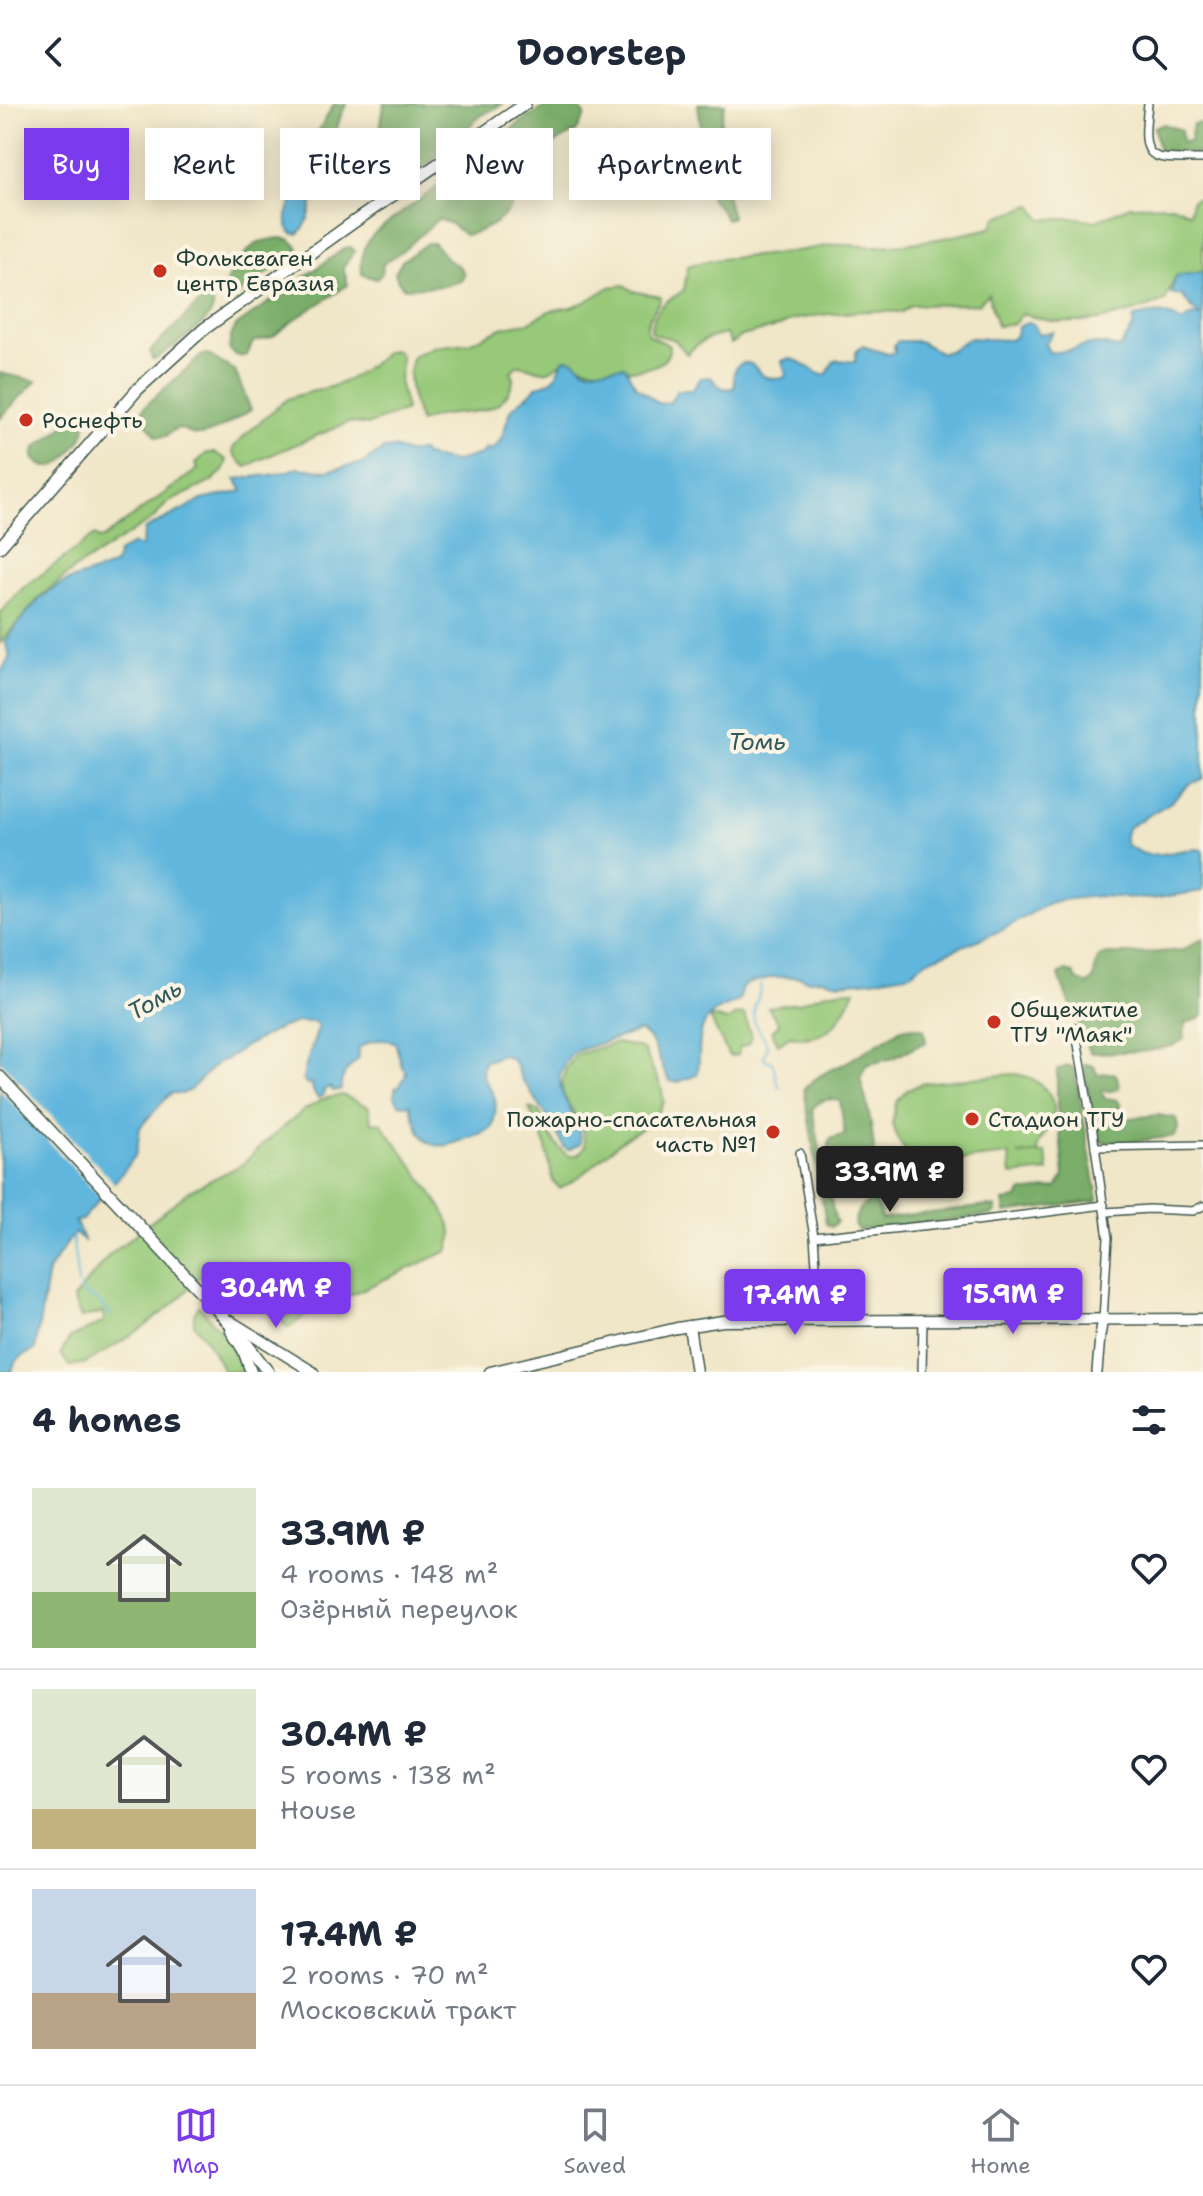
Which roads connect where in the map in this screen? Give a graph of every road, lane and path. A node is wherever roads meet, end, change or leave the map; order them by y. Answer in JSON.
{"nodes":[{"id":1,"x":525,"y":104,"type":"edge"},
{"id":2,"x":1148,"y":104,"type":"edge"},
{"id":3,"x":1203,"y":159,"type":"edge"},
{"id":4,"x":11,"y":537,"type":"junction"},
{"id":5,"x":0,"y":547,"type":"edge"},
{"id":6,"x":0,"y":556,"type":"edge"},
{"id":7,"x":1075,"y":1027,"type":"dead end"},
{"id":8,"x":0,"y":1077,"type":"edge"},
{"id":9,"x":1203,"y":1145,"type":"edge"},
{"id":10,"x":1095,"y":1147,"type":"junction"},
{"id":11,"x":800,"y":1153,"type":"dead end"},
{"id":12,"x":1203,"y":1206,"type":"edge"},
{"id":13,"x":1105,"y":1208,"type":"junction"},
{"id":14,"x":814,"y":1237,"type":"junction"},
{"id":15,"x":222,"y":1315,"type":"junction"},
{"id":16,"x":923,"y":1319,"type":"junction"},
{"id":17,"x":1103,"y":1319,"type":"junction"},
{"id":18,"x":1203,"y":1319,"type":"edge"},
{"id":19,"x":820,"y":1320,"type":"junction"},
{"id":20,"x":689,"y":1326,"type":"junction"},
{"id":21,"x":251,"y":1372,"type":"edge"},
{"id":22,"x":268,"y":1372,"type":"edge"},
{"id":23,"x":313,"y":1372,"type":"edge"},
{"id":24,"x":490,"y":1372,"type":"edge"},
{"id":25,"x":696,"y":1372,"type":"edge"},
{"id":26,"x":922,"y":1372,"type":"edge"},
{"id":27,"x":1097,"y":1372,"type":"edge"}],
"edges":[{"from":1,"to":4,"type":"main road"},
{"from":2,"to":3,"type":"street"},
{"from":4,"to":5,"type":"main road"},
{"from":4,"to":6,"type":"street"},
{"from":7,"to":10,"type":"street"},
{"from":8,"to":15,"type":"main road"},
{"from":9,"to":10,"type":"street"},
{"from":10,"to":13,"type":"street"},
{"from":11,"to":14,"type":"street"},
{"from":12,"to":13,"type":"street"},
{"from":13,"to":14,"type":"street"},
{"from":13,"to":17,"type":"street"},
{"from":14,"to":19,"type":"street"},
{"from":15,"to":21,"type":"main road"},
{"from":15,"to":22,"type":"main road"},
{"from":15,"to":23,"type":"main road"},
{"from":16,"to":17,"type":"main road"},
{"from":16,"to":19,"type":"main road"},
{"from":16,"to":26,"type":"street"},
{"from":17,"to":18,"type":"main road"},
{"from":17,"to":27,"type":"street"},
{"from":19,"to":20,"type":"main road"},
{"from":20,"to":24,"type":"main road"},
{"from":20,"to":25,"type":"main road"}]}
